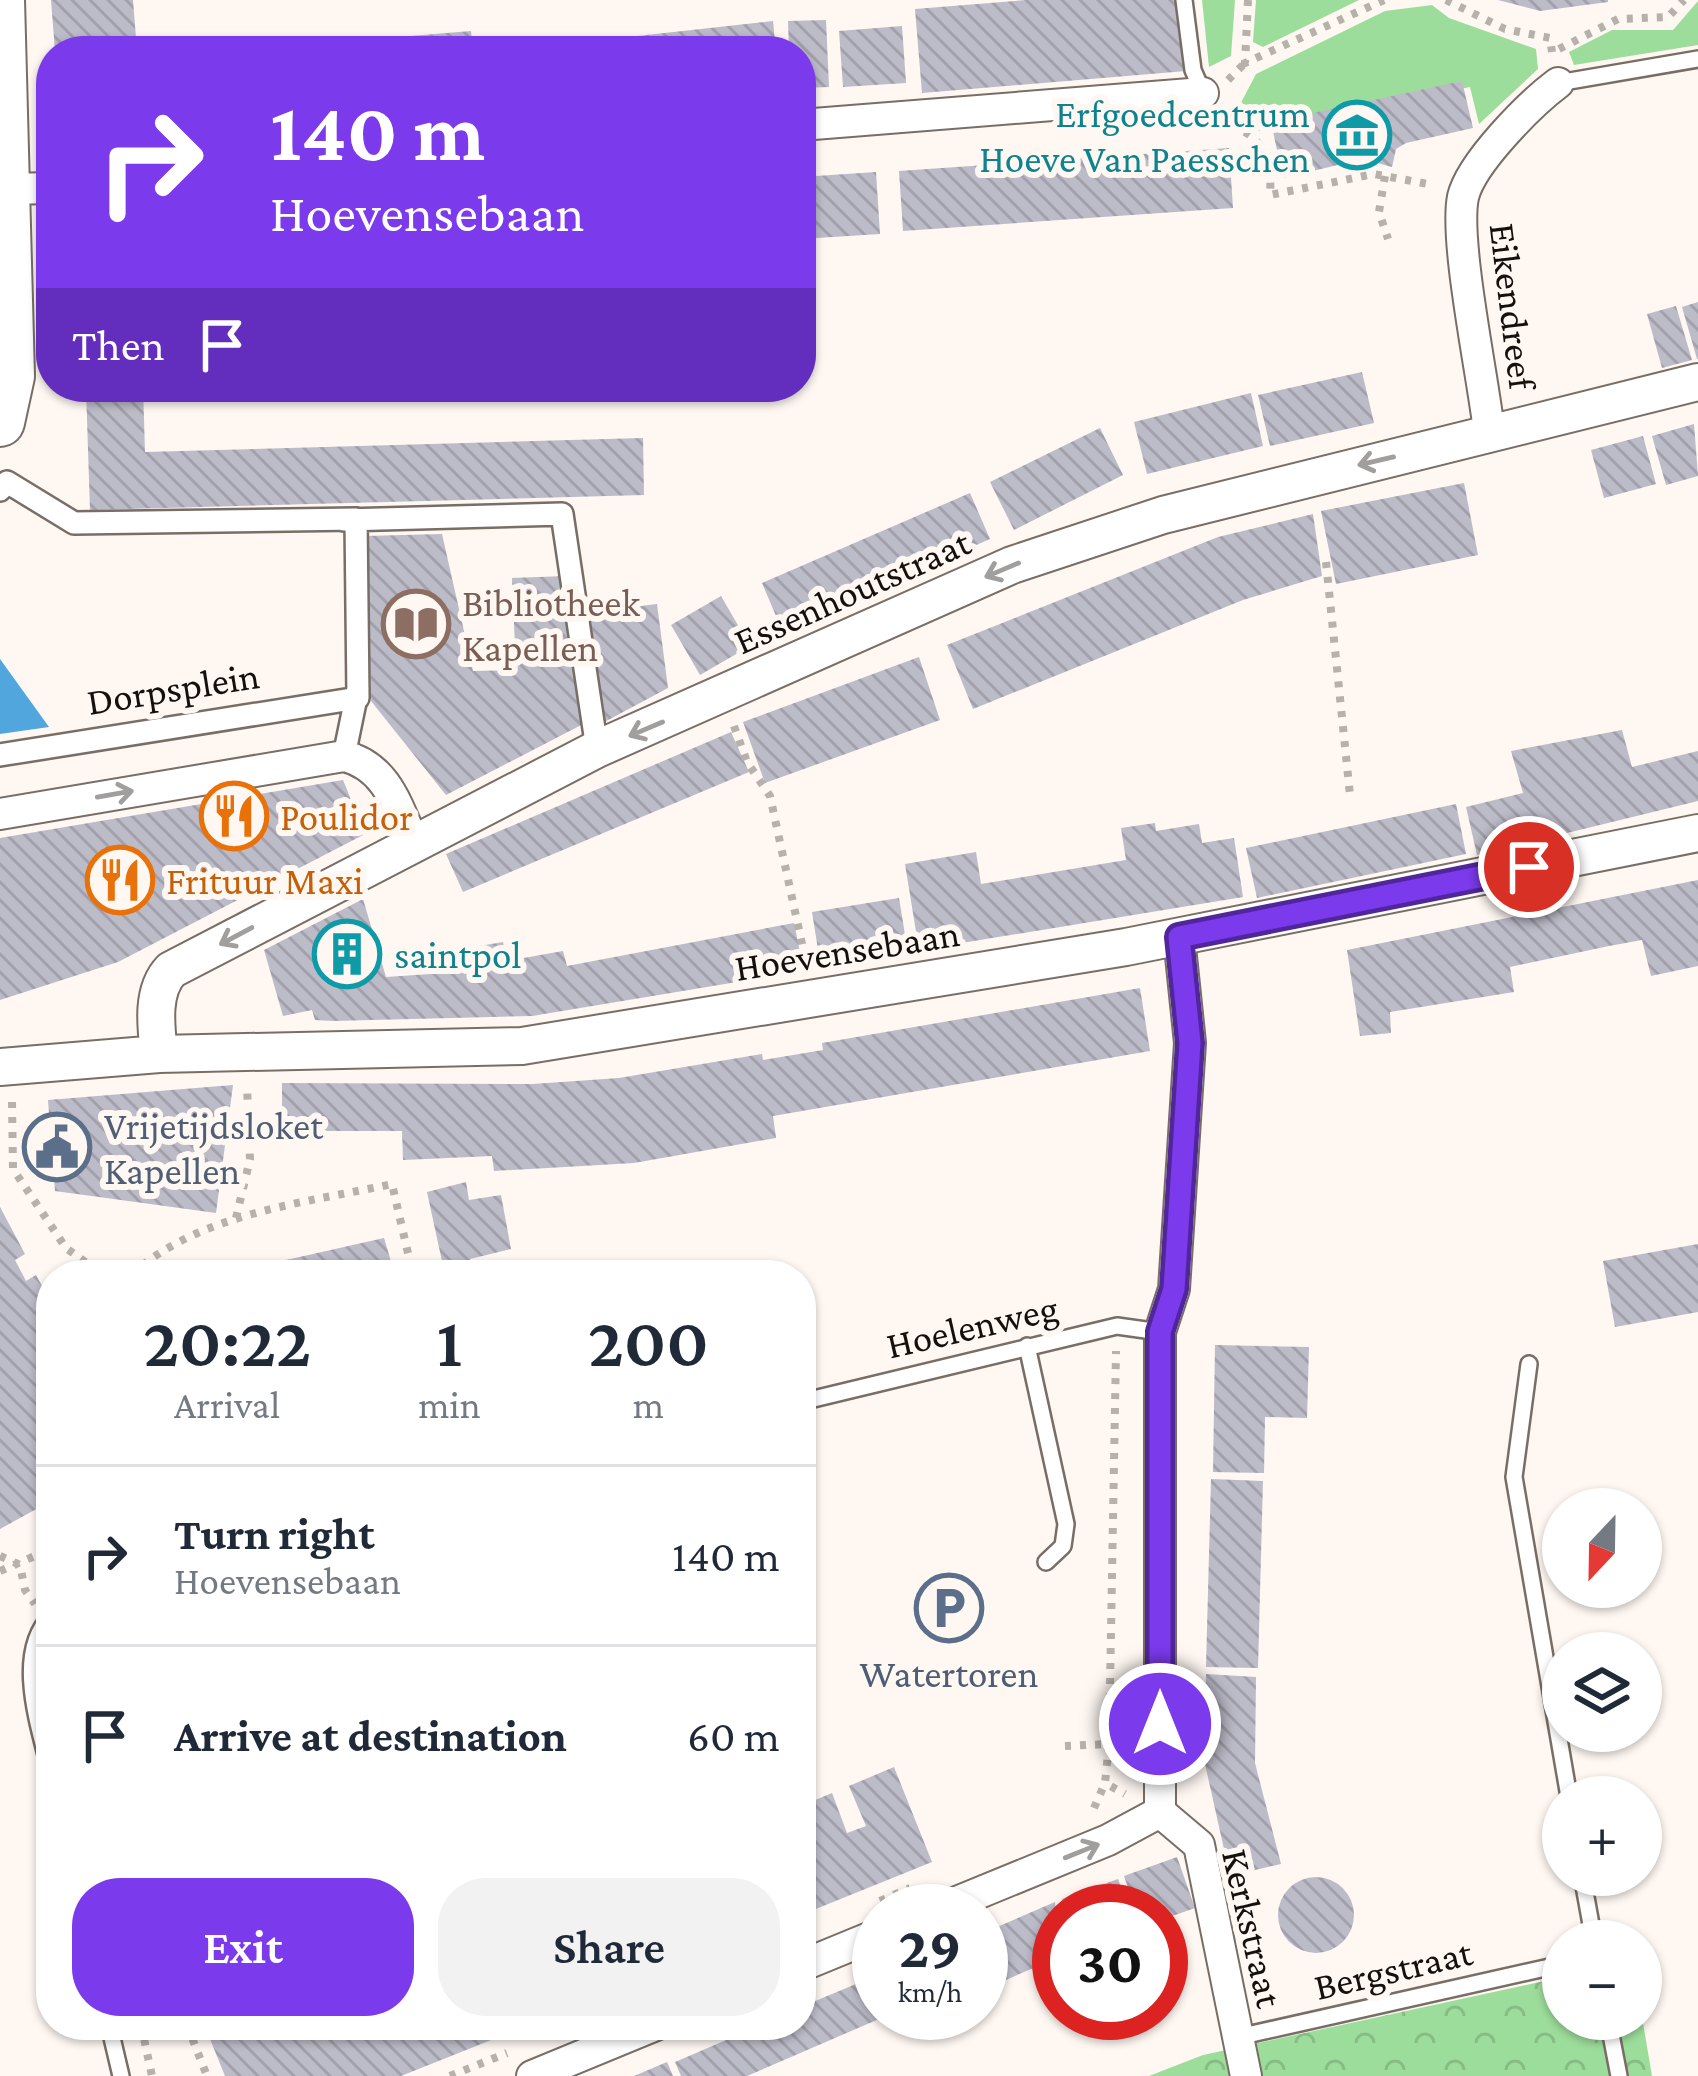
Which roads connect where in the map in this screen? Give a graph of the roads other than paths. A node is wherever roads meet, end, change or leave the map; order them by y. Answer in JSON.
{"nodes":[{"id":1,"x":0,"y":0,"type":"edge"},
{"id":2,"x":1184,"y":0,"type":"edge"},
{"id":3,"x":1698,"y":59,"type":"edge"},
{"id":4,"x":1555,"y":67,"type":"joint"},
{"id":5,"x":1203,"y":93,"type":"joint"},
{"id":6,"x":816,"y":124,"type":"edge"},
{"id":7,"x":29,"y":189,"type":"edge"},
{"id":8,"x":1698,"y":382,"type":"edge"},
{"id":9,"x":0,"y":422,"type":"edge"},
{"id":10,"x":1489,"y":431,"type":"junction"},
{"id":11,"x":2,"y":482,"type":"edge"},
{"id":12,"x":356,"y":519,"type":"junction"},
{"id":13,"x":358,"y":698,"type":"junction"},
{"id":14,"x":597,"y":749,"type":"junction"},
{"id":15,"x":0,"y":755,"type":"edge"},
{"id":16,"x":344,"y":756,"type":"junction"},
{"id":17,"x":0,"y":814,"type":"edge"},
{"id":18,"x":1698,"y":832,"type":"edge"},
{"id":19,"x":413,"y":842,"type":"junction"},
{"id":20,"x":1179,"y":937,"type":"junction"},
{"id":21,"x":159,"y":1054,"type":"junction"},
{"id":22,"x":6,"y":1066,"type":"edge"},
{"id":23,"x":1160,"y":1332,"type":"junction"},
{"id":24,"x":1027,"y":1346,"type":"junction"},
{"id":25,"x":1529,"y":1364,"type":"dead end"},
{"id":26,"x":816,"y":1398,"type":"edge"},
{"id":27,"x":1046,"y":1562,"type":"dead end"},
{"id":28,"x":36,"y":1631,"type":"edge"},
{"id":29,"x":36,"y":1692,"type":"edge"},
{"id":30,"x":1565,"y":1776,"type":"edge"},
{"id":31,"x":1160,"y":1812,"type":"junction"},
{"id":32,"x":1001,"y":1884,"type":"edge"},
{"id":33,"x":852,"y":1945,"type":"edge"},
{"id":34,"x":816,"y":1960,"type":"edge"},
{"id":35,"x":1542,"y":1969,"type":"edge"},
{"id":36,"x":1238,"y":2038,"type":"junction"},
{"id":37,"x":113,"y":2040,"type":"edge"},
{"id":38,"x":620,"y":2040,"type":"edge"},
{"id":39,"x":1612,"y":2040,"type":"edge"},
{"id":40,"x":121,"y":2076,"type":"edge"},
{"id":41,"x":532,"y":2076,"type":"edge"},
{"id":42,"x":1246,"y":2076,"type":"edge"},
{"id":43,"x":1618,"y":2076,"type":"edge"}],
"edges":[{"from":1,"to":7,"type":"main road"},
{"from":2,"to":5,"type":"lane"},
{"from":3,"to":4,"type":"lane"},
{"from":4,"to":10,"type":"street","name":"Eikendreef"},
{"from":5,"to":6,"type":"street"},
{"from":7,"to":9,"type":"main road"},
{"from":8,"to":10,"type":"street","name":"Essenhoutstraat"},
{"from":10,"to":14,"type":"street","name":"Essenhoutstraat","one_way":true},
{"from":11,"to":12,"type":"street"},
{"from":12,"to":13,"type":"street"},
{"from":12,"to":14,"type":"street"},
{"from":13,"to":15,"type":"street","name":"Dorpsplein"},
{"from":13,"to":16,"type":"street"},
{"from":14,"to":19,"type":"street","name":"Essenhoutstraat"},
{"from":17,"to":16,"type":"street","one_way":true},
{"from":16,"to":19,"type":"street"},
{"from":18,"to":20,"type":"street","name":"Hoevensebaan"},
{"from":19,"to":21,"type":"street","name":"Essenhoutstraat","one_way":true},
{"from":20,"to":21,"type":"street","name":"Hoevensebaan"},
{"from":20,"to":23,"type":"street"},
{"from":21,"to":22,"type":"street","name":"Hoevensebaan"},
{"from":23,"to":24,"type":"lane","name":"Hoelenweg"},
{"from":23,"to":31,"type":"street"},
{"from":24,"to":26,"type":"lane","name":"Hoelenweg"},
{"from":24,"to":27,"type":"lane"},
{"from":25,"to":30,"type":"lane"},
{"from":28,"to":29,"type":"lane"},
{"from":32,"to":31,"type":"street","one_way":true},
{"from":31,"to":36,"type":"street","name":"Kerkstraat"},
{"from":33,"to":34,"type":"street"},
{"from":35,"to":36,"type":"lane","name":"Bergstraat"},
{"from":36,"to":42,"type":"street","name":"Kerkstraat"},
{"from":37,"to":40,"type":"lane"},
{"from":38,"to":41,"type":"street"},
{"from":39,"to":43,"type":"lane"}]}
